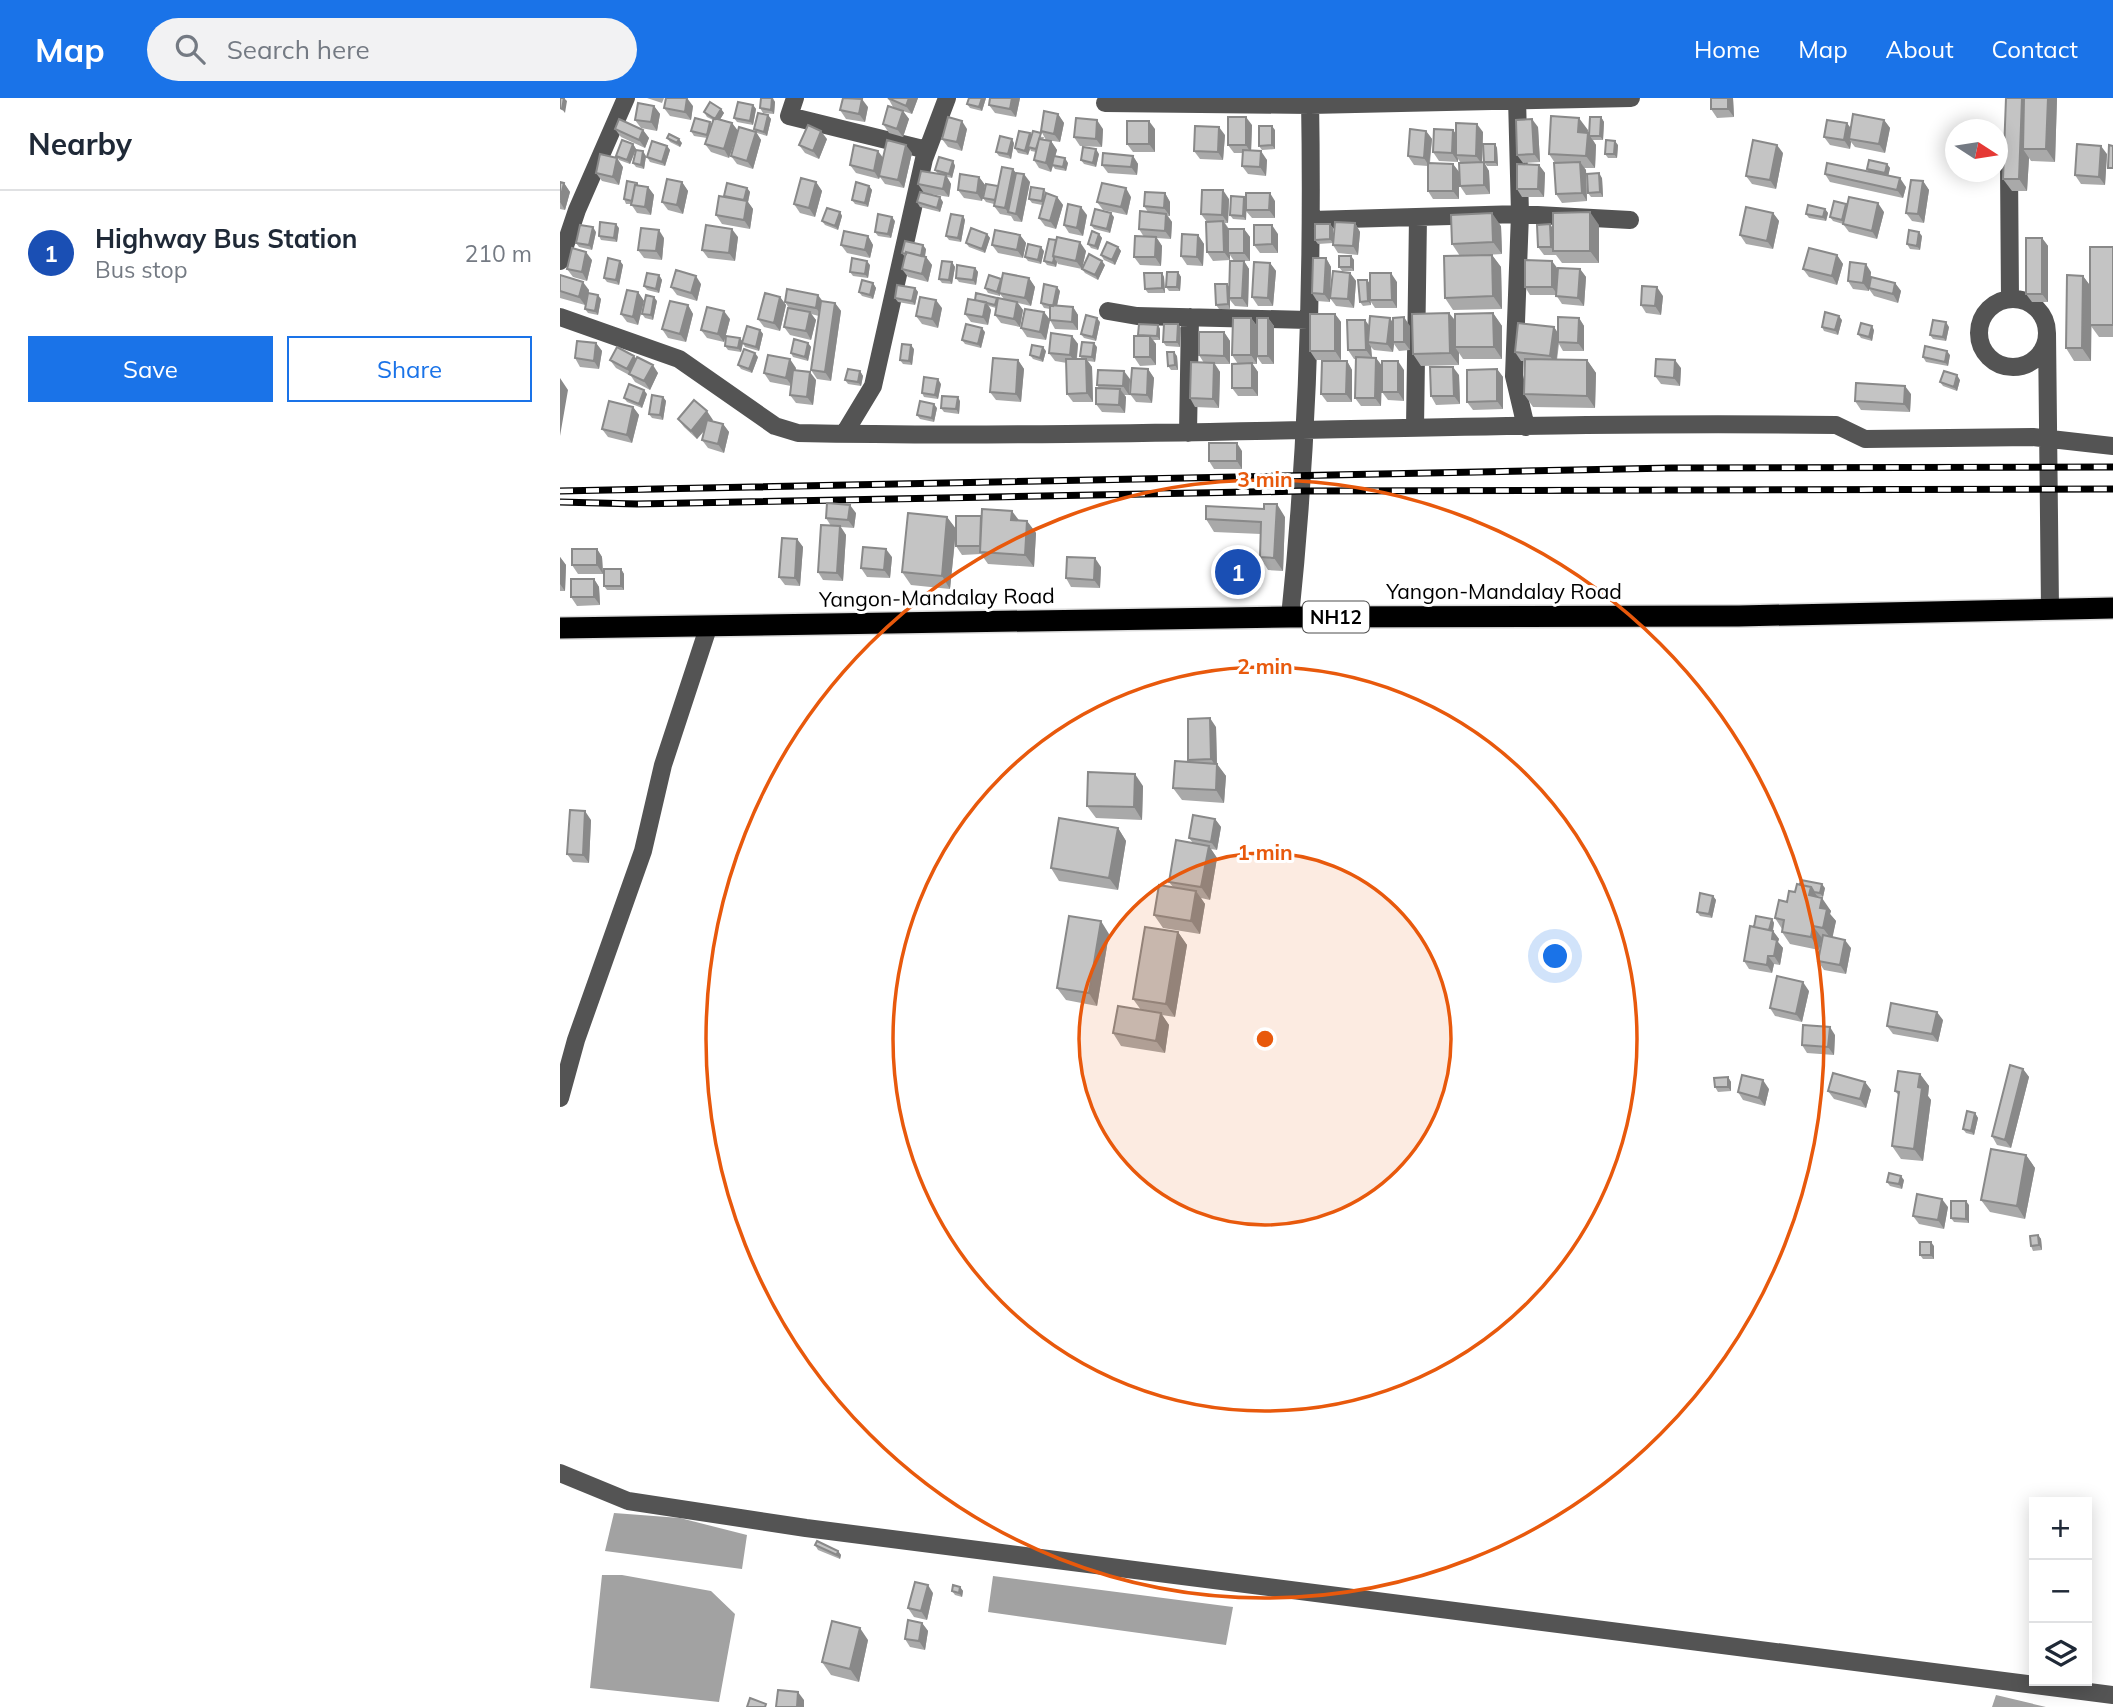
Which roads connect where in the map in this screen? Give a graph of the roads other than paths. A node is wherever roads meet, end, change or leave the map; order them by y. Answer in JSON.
{"nodes":[{"id":1,"x":626,"y":98,"type":"edge"},
{"id":2,"x":795,"y":98,"type":"edge"},
{"id":3,"x":947,"y":98,"type":"edge"},
{"id":4,"x":1631,"y":98,"type":"edge"},
{"id":5,"x":1517,"y":99,"type":"edge"},
{"id":6,"x":1195,"y":101,"type":"edge"},
{"id":7,"x":1413,"y":101,"type":"edge"},
{"id":8,"x":1310,"y":102,"type":"edge"},
{"id":9,"x":1105,"y":103,"type":"dead end"},
{"id":10,"x":927,"y":150,"type":"junction"},
{"id":11,"x":2009,"y":152,"type":"edge"},
{"id":12,"x":1520,"y":214,"type":"junction"},
{"id":13,"x":1418,"y":217,"type":"junction"},
{"id":14,"x":1630,"y":219,"type":"dead end"},
{"id":15,"x":1312,"y":220,"type":"junction"},
{"id":16,"x":560,"y":261,"type":"edge"},
{"id":17,"x":2010,"y":299,"type":"junction"},
{"id":18,"x":1108,"y":312,"type":"dead end"},
{"id":19,"x":560,"y":317,"type":"edge"},
{"id":20,"x":1190,"y":317,"type":"junction"},
{"id":21,"x":1308,"y":320,"type":"junction"},
{"id":22,"x":2047,"y":333,"type":"junction"},
{"id":23,"x":1526,"y":427,"type":"junction"},
{"id":24,"x":1415,"y":428,"type":"junction"},
{"id":25,"x":1304,"y":430,"type":"junction"},
{"id":26,"x":844,"y":433,"type":"junction"},
{"id":27,"x":1188,"y":433,"type":"junction"},
{"id":28,"x":2047,"y":440,"type":"junction"},
{"id":29,"x":2113,"y":446,"type":"edge"},
{"id":30,"x":2113,"y":607,"type":"edge"},
{"id":31,"x":2050,"y":609,"type":"junction"},
{"id":32,"x":1290,"y":617,"type":"junction"},
{"id":33,"x":560,"y":628,"type":"edge"},
{"id":34,"x":708,"y":628,"type":"junction"},
{"id":35,"x":565,"y":1065,"type":"edge"},
{"id":36,"x":560,"y":1098,"type":"edge"},
{"id":37,"x":560,"y":1473,"type":"edge"},
{"id":38,"x":2113,"y":1695,"type":"edge"}],
"edges":[{"from":1,"to":16,"type":"street"},
{"from":2,"to":10,"type":"street"},
{"from":3,"to":10,"type":"street"},
{"from":4,"to":5,"type":"street"},
{"from":5,"to":7,"type":"street"},
{"from":5,"to":12,"type":"street"},
{"from":6,"to":8,"type":"street"},
{"from":6,"to":9,"type":"street"},
{"from":7,"to":8,"type":"street"},
{"from":8,"to":15,"type":"street"},
{"from":10,"to":26,"type":"street"},
{"from":11,"to":17,"type":"street"},
{"from":12,"to":13,"type":"street"},
{"from":12,"to":14,"type":"street"},
{"from":12,"to":23,"type":"street"},
{"from":13,"to":15,"type":"street"},
{"from":13,"to":24,"type":"street"},
{"from":15,"to":21,"type":"street"},
{"from":17,"to":22,"type":"street"},
{"from":17,"to":22,"type":"street"},
{"from":18,"to":20,"type":"street"},
{"from":19,"to":26,"type":"street"},
{"from":20,"to":21,"type":"street"},
{"from":20,"to":27,"type":"street"},
{"from":21,"to":25,"type":"street"},
{"from":22,"to":28,"type":"street"},
{"from":23,"to":24,"type":"street"},
{"from":23,"to":28,"type":"street"},
{"from":24,"to":25,"type":"street"},
{"from":25,"to":27,"type":"street"},
{"from":25,"to":32,"type":"street"},
{"from":26,"to":27,"type":"street"},
{"from":28,"to":29,"type":"street"},
{"from":28,"to":31,"type":"street"},
{"from":30,"to":31,"type":"highway","name":"Yangon-Mandalay Road","number":"NH12"},
{"from":31,"to":32,"type":"highway","name":"Yangon-Mandalay Road","number":"NH12"},
{"from":32,"to":34,"type":"highway","name":"Yangon-Mandalay Road","number":"NH12"},
{"from":33,"to":34,"type":"highway","name":"Yangon-Mandalay Road","number":"NH12"},
{"from":34,"to":35,"type":"street"},
{"from":35,"to":36,"type":"street"},
{"from":37,"to":38,"type":"street"}]}
